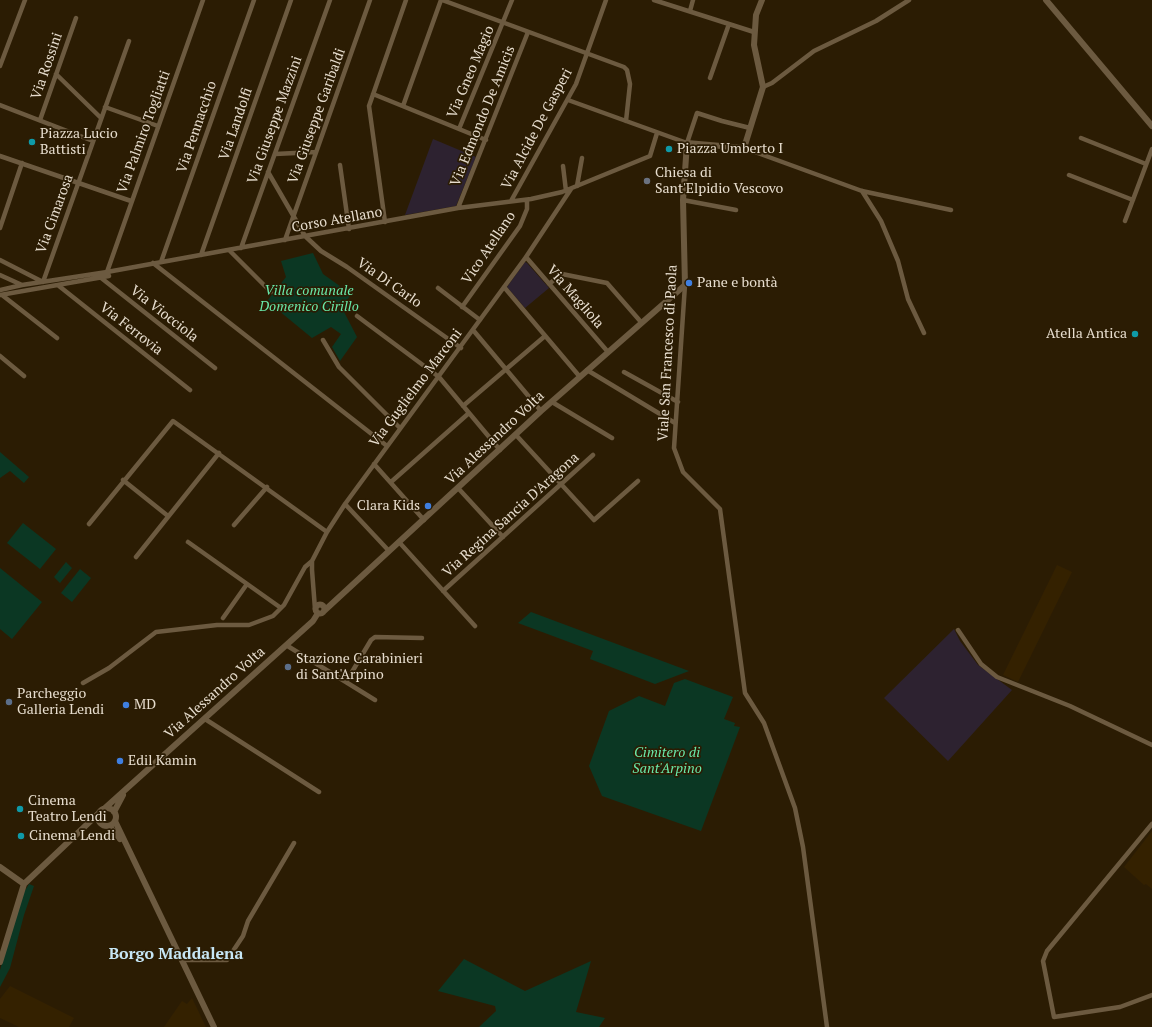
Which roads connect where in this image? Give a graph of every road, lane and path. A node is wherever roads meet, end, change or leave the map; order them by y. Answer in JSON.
{"nodes":[{"id":1,"x":25,"y":0,"type":"edge"},
{"id":2,"x":203,"y":0,"type":"edge"},
{"id":3,"x":254,"y":0,"type":"edge"},
{"id":4,"x":291,"y":0,"type":"edge"},
{"id":5,"x":330,"y":0,"type":"edge"},
{"id":6,"x":370,"y":0,"type":"edge"},
{"id":7,"x":406,"y":0,"type":"edge"},
{"id":8,"x":442,"y":0,"type":"edge"},
{"id":9,"x":512,"y":0,"type":"edge"},
{"id":10,"x":606,"y":0,"type":"edge"},
{"id":11,"x":654,"y":0,"type":"edge"},
{"id":12,"x":693,"y":0,"type":"edge"},
{"id":13,"x":762,"y":0,"type":"edge"},
{"id":14,"x":910,"y":0,"type":"edge"},
{"id":15,"x":1046,"y":0,"type":"edge"},
{"id":16,"x":452,"y":2,"type":"edge"},
{"id":17,"x":690,"y":11,"type":"junction"},
{"id":18,"x":76,"y":18,"type":"dead end"},
{"id":19,"x":503,"y":23,"type":"junction"},
{"id":20,"x":729,"y":24,"type":"junction"},
{"id":21,"x":528,"y":32,"type":"junction"},
{"id":22,"x":754,"y":32,"type":"junction"},
{"id":23,"x":129,"y":41,"type":"dead end"},
{"id":24,"x":587,"y":54,"type":"junction"},
{"id":25,"x":0,"y":66,"type":"edge"},
{"id":26,"x":56,"y":74,"type":"junction"},
{"id":27,"x":710,"y":78,"type":"dead end"},
{"id":28,"x":763,"y":87,"type":"junction"},
{"id":29,"x":373,"y":94,"type":"junction"},
{"id":30,"x":568,"y":100,"type":"junction"},
{"id":31,"x":0,"y":105,"type":"edge"},
{"id":32,"x":402,"y":106,"type":"junction"},
{"id":33,"x":105,"y":108,"type":"junction"},
{"id":34,"x":101,"y":118,"type":"junction"},
{"id":35,"x":40,"y":120,"type":"junction"},
{"id":36,"x":626,"y":120,"type":"junction"},
{"id":37,"x":158,"y":126,"type":"junction"},
{"id":38,"x":1152,"y":126,"type":"edge"},
{"id":39,"x":750,"y":128,"type":"junction"},
{"id":40,"x":459,"y":129,"type":"junction"},
{"id":41,"x":657,"y":133,"type":"junction"},
{"id":42,"x":1081,"y":138,"type":"dead end"},
{"id":43,"x":486,"y":140,"type":"junction"},
{"id":44,"x":93,"y":141,"type":"junction"},
{"id":45,"x":687,"y":143,"type":"junction"},
{"id":46,"x":744,"y":148,"type":"junction"},
{"id":47,"x":1152,"y":149,"type":"edge"},
{"id":48,"x":316,"y":152,"type":"junction"},
{"id":49,"x":275,"y":154,"type":"junction"},
{"id":50,"x":0,"y":156,"type":"edge"},
{"id":51,"x":582,"y":158,"type":"dead end"},
{"id":52,"x":22,"y":163,"type":"junction"},
{"id":53,"x":340,"y":164,"type":"dead end"},
{"id":54,"x":1146,"y":164,"type":"junction"},
{"id":55,"x":563,"y":166,"type":"dead end"},
{"id":56,"x":268,"y":172,"type":"junction"},
{"id":57,"x":1069,"y":175,"type":"dead end"},
{"id":58,"x":78,"y":183,"type":"junction"},
{"id":59,"x":577,"y":186,"type":"junction"},
{"id":60,"x":568,"y":190,"type":"junction"},
{"id":61,"x":862,"y":191,"type":"junction"},
{"id":62,"x":553,"y":194,"type":"junction"},
{"id":63,"x":527,"y":200,"type":"junction"},
{"id":64,"x":563,"y":200,"type":"junction"},
{"id":65,"x":683,"y":200,"type":"junction"},
{"id":66,"x":1133,"y":200,"type":"junction"},
{"id":67,"x":131,"y":201,"type":"junction"},
{"id":68,"x":511,"y":201,"type":"junction"},
{"id":69,"x":458,"y":208,"type":"junction"},
{"id":70,"x":736,"y":210,"type":"dead end"},
{"id":71,"x":952,"y":210,"type":"dead end"},
{"id":72,"x":293,"y":215,"type":"junction"},
{"id":73,"x":2,"y":216,"type":"edge"},
{"id":74,"x":1125,"y":221,"type":"dead end"},
{"id":75,"x":385,"y":222,"type":"junction"},
{"id":76,"x":0,"y":228,"type":"edge"},
{"id":77,"x":350,"y":229,"type":"junction"},
{"id":78,"x":305,"y":236,"type":"junction"},
{"id":79,"x":285,"y":240,"type":"junction"},
{"id":80,"x":241,"y":248,"type":"junction"},
{"id":81,"x":229,"y":250,"type":"junction"},
{"id":82,"x":201,"y":255,"type":"junction"},
{"id":83,"x":526,"y":257,"type":"junction"},
{"id":84,"x":0,"y":260,"type":"edge"},
{"id":85,"x":161,"y":262,"type":"junction"},
{"id":86,"x":153,"y":263,"type":"junction"},
{"id":87,"x":107,"y":272,"type":"junction"},
{"id":88,"x":0,"y":275,"type":"edge"},
{"id":89,"x":100,"y":277,"type":"junction"},
{"id":90,"x":43,"y":282,"type":"junction"},
{"id":91,"x":22,"y":284,"type":"junction"},
{"id":92,"x":549,"y":284,"type":"junction"},
{"id":93,"x":685,"y":285,"type":"junction"},
{"id":94,"x":59,"y":286,"type":"junction"},
{"id":95,"x":504,"y":287,"type":"junction"},
{"id":96,"x":438,"y":288,"type":"dead end"},
{"id":97,"x":271,"y":292,"type":"dead end"},
{"id":98,"x":1,"y":293,"type":"edge"},
{"id":99,"x":462,"y":307,"type":"junction"},
{"id":100,"x":357,"y":316,"type":"dead end"},
{"id":101,"x":480,"y":320,"type":"junction"},
{"id":102,"x":641,"y":322,"type":"junction"},
{"id":103,"x":473,"y":330,"type":"junction"},
{"id":104,"x":924,"y":333,"type":"dead end"},
{"id":105,"x":545,"y":336,"type":"junction"},
{"id":106,"x":57,"y":338,"type":"dead end"},
{"id":107,"x":324,"y":340,"type":"dead end"},
{"id":108,"x":461,"y":348,"type":"junction"},
{"id":109,"x":608,"y":352,"type":"junction"},
{"id":110,"x":0,"y":356,"type":"edge"},
{"id":111,"x":215,"y":368,"type":"dead end"},
{"id":112,"x":506,"y":370,"type":"junction"},
{"id":113,"x":587,"y":370,"type":"junction"},
{"id":114,"x":624,"y":372,"type":"dead end"},
{"id":115,"x":24,"y":376,"type":"dead end"},
{"id":116,"x":439,"y":377,"type":"junction"},
{"id":117,"x":580,"y":377,"type":"junction"},
{"id":118,"x":190,"y":390,"type":"dead end"},
{"id":119,"x":552,"y":402,"type":"junction"},
{"id":120,"x":678,"y":402,"type":"junction"},
{"id":121,"x":463,"y":406,"type":"junction"},
{"id":122,"x":541,"y":412,"type":"junction"},
{"id":123,"x":469,"y":413,"type":"junction"},
{"id":124,"x":676,"y":423,"type":"junction"},
{"id":125,"x":400,"y":428,"type":"junction"},
{"id":126,"x":516,"y":435,"type":"junction"},
{"id":127,"x":612,"y":438,"type":"dead end"},
{"id":128,"x":387,"y":446,"type":"junction"},
{"id":129,"x":500,"y":450,"type":"junction"},
{"id":130,"x":219,"y":453,"type":"junction"},
{"id":131,"x":593,"y":456,"type":"dead end"},
{"id":132,"x":374,"y":464,"type":"junction"},
{"id":133,"x":123,"y":480,"type":"junction"},
{"id":134,"x":638,"y":481,"type":"dead end"},
{"id":135,"x":391,"y":482,"type":"junction"},
{"id":136,"x":561,"y":484,"type":"junction"},
{"id":137,"x":267,"y":487,"type":"junction"},
{"id":138,"x":458,"y":488,"type":"junction"},
{"id":139,"x":345,"y":504,"type":"junction"},
{"id":140,"x":168,"y":516,"type":"junction"},
{"id":141,"x":424,"y":520,"type":"junction"},
{"id":142,"x":89,"y":524,"type":"dead end"},
{"id":143,"x":234,"y":526,"type":"dead end"},
{"id":144,"x":327,"y":532,"type":"junction"},
{"id":145,"x":503,"y":537,"type":"junction"},
{"id":146,"x":188,"y":542,"type":"dead end"},
{"id":147,"x":399,"y":542,"type":"junction"},
{"id":148,"x":389,"y":551,"type":"junction"},
{"id":149,"x":136,"y":557,"type":"dead end"},
{"id":150,"x":312,"y":561,"type":"junction"},
{"id":151,"x":247,"y":584,"type":"junction"},
{"id":152,"x":443,"y":591,"type":"junction"},
{"id":153,"x":281,"y":608,"type":"junction"},
{"id":154,"x":319,"y":610,"type":"junction"},
{"id":155,"x":223,"y":618,"type":"dead end"},
{"id":156,"x":474,"y":626,"type":"dead end"},
{"id":157,"x":958,"y":630,"type":"dead end"},
{"id":158,"x":422,"y":638,"type":"dead end"},
{"id":159,"x":286,"y":645,"type":"junction"},
{"id":160,"x":84,"y":682,"type":"dead end"},
{"id":161,"x":346,"y":682,"type":"junction"},
{"id":162,"x":375,"y":700,"type":"dead end"},
{"id":163,"x":205,"y":719,"type":"junction"},
{"id":164,"x":1152,"y":745,"type":"edge"},
{"id":165,"x":128,"y":789,"type":"junction"},
{"id":166,"x":319,"y":792,"type":"dead end"},
{"id":167,"x":105,"y":808,"type":"junction"},
{"id":168,"x":114,"y":812,"type":"junction"},
{"id":169,"x":99,"y":813,"type":"junction"},
{"id":170,"x":115,"y":821,"type":"junction"},
{"id":171,"x":100,"y":823,"type":"junction"},
{"id":172,"x":1152,"y":824,"type":"edge"},
{"id":173,"x":109,"y":826,"type":"junction"},
{"id":174,"x":84,"y":827,"type":"junction"},
{"id":175,"x":294,"y":843,"type":"dead end"},
{"id":176,"x":128,"y":848,"type":"junction"},
{"id":177,"x":0,"y":867,"type":"edge"},
{"id":178,"x":24,"y":884,"type":"junction"},
{"id":179,"x":182,"y":960,"type":"junction"},
{"id":180,"x":0,"y":962,"type":"edge"},
{"id":181,"x":1152,"y":995,"type":"edge"},
{"id":182,"x":214,"y":1027,"type":"edge"},
{"id":183,"x":827,"y":1027,"type":"edge"}],
"edges":[{"from":1,"to":25,"type":"street"},
{"from":2,"to":37,"type":"street","name":"Via Palmiro Togliatti"},
{"from":3,"to":85,"type":"street","name":"Via Pennacchio"},
{"from":4,"to":82,"type":"street","name":"Via Landolfi"},
{"from":5,"to":49,"type":"street","name":"Via Giuseppe Mazzini"},
{"from":6,"to":48,"type":"street","name":"Via Giuseppe Garibaldi"},
{"from":7,"to":29,"type":"street"},
{"from":8,"to":16,"type":"street"},
{"from":8,"to":32,"type":"street"},
{"from":9,"to":19,"type":"street","name":"Via Gneo Magio"},
{"from":10,"to":24,"type":"street","name":"Via Alcide De Gasperi"},
{"from":11,"to":17,"type":"street"},
{"from":12,"to":17,"type":"street"},
{"from":13,"to":22,"type":"street"},
{"from":14,"to":28,"type":"street"},
{"from":15,"to":38,"type":"street"},
{"from":16,"to":19,"type":"street"},
{"from":17,"to":20,"type":"street"},
{"from":18,"to":26,"type":"street","name":"Via Rossini"},
{"from":19,"to":21,"type":"street"},
{"from":19,"to":40,"type":"street","name":"Via Gneo Magio"},
{"from":20,"to":22,"type":"street"},
{"from":20,"to":27,"type":"street"},
{"from":21,"to":24,"type":"street"},
{"from":21,"to":43,"type":"street","name":"Via Edmondo De Amicis"},
{"from":22,"to":28,"type":"street"},
{"from":23,"to":33,"type":"street","name":"Via Cimarosa"},
{"from":24,"to":30,"type":"street","name":"Via Alcide De Gasperi"},
{"from":24,"to":36,"type":"street"},
{"from":26,"to":34,"type":"street"},
{"from":26,"to":35,"type":"street","name":"Via Rossini"},
{"from":28,"to":39,"type":"street"},
{"from":29,"to":32,"type":"street"},
{"from":29,"to":75,"type":"street"},
{"from":30,"to":36,"type":"street"},
{"from":30,"to":68,"type":"street","name":"Via Alcide De Gasperi"},
{"from":31,"to":35,"type":"street"},
{"from":32,"to":40,"type":"street"},
{"from":33,"to":34,"type":"street","name":"Via Cimarosa"},
{"from":33,"to":37,"type":"street"},
{"from":34,"to":44,"type":"street","name":"Via Cimarosa"},
{"from":35,"to":44,"type":"street"},
{"from":36,"to":41,"type":"street"},
{"from":37,"to":67,"type":"street","name":"Via Palmiro Togliatti"},
{"from":39,"to":45,"type":"street"},
{"from":39,"to":46,"type":"street"},
{"from":40,"to":43,"type":"street"},
{"from":41,"to":45,"type":"street"},
{"from":41,"to":59,"type":"street","name":"Corso Atellano"},
{"from":42,"to":54,"type":"street"},
{"from":43,"to":69,"type":"street","name":"Via Edmondo De Amicis"},
{"from":44,"to":58,"type":"street","name":"Via Cimarosa"},
{"from":45,"to":46,"type":"street"},
{"from":45,"to":65,"type":"street","name":"Viale San Francesco di Paola"},
{"from":46,"to":61,"type":"street"},
{"from":47,"to":54,"type":"street"},
{"from":48,"to":49,"type":"street"},
{"from":48,"to":72,"type":"street","name":"Via Giuseppe Garibaldi"},
{"from":49,"to":56,"type":"street","name":"Via Giuseppe Mazzini"},
{"from":50,"to":52,"type":"street"},
{"from":51,"to":59,"type":"street"},
{"from":52,"to":58,"type":"street"},
{"from":52,"to":73,"type":"street"},
{"from":53,"to":77,"type":"street"},
{"from":54,"to":66,"type":"street"},
{"from":55,"to":60,"type":"street"},
{"from":56,"to":72,"type":"street","name":"Via Di Carlo"},
{"from":56,"to":80,"type":"street","name":"Via Giuseppe Mazzini"},
{"from":57,"to":66,"type":"street"},
{"from":58,"to":67,"type":"street"},
{"from":58,"to":90,"type":"street","name":"Via Cimarosa"},
{"from":59,"to":60,"type":"street","name":"Corso Atellano"},
{"from":60,"to":62,"type":"street","name":"Corso Atellano"},
{"from":60,"to":64,"type":"street","name":"Via Guglielmo Marconi"},
{"from":61,"to":71,"type":"street"},
{"from":61,"to":104,"type":"street"},
{"from":62,"to":63,"type":"street","name":"Corso Atellano"},
{"from":62,"to":64,"type":"street"},
{"from":63,"to":68,"type":"street","name":"Corso Atellano"},
{"from":63,"to":99,"type":"street","name":"Vico Atellano"},
{"from":64,"to":83,"type":"street","name":"Via Guglielmo Marconi"},
{"from":65,"to":70,"type":"street"},
{"from":65,"to":93,"type":"street","name":"Viale San Francesco di Paola"},
{"from":66,"to":74,"type":"street"},
{"from":67,"to":87,"type":"street","name":"Via Palmiro Togliatti"},
{"from":68,"to":69,"type":"street","name":"Corso Atellano"},
{"from":69,"to":75,"type":"street","name":"Corso Atellano"},
{"from":72,"to":78,"type":"street","name":"Via Di Carlo"},
{"from":72,"to":79,"type":"street","name":"Via Giuseppe Garibaldi"},
{"from":73,"to":76,"type":"street"},
{"from":75,"to":77,"type":"street","name":"Corso Atellano"},
{"from":77,"to":78,"type":"street","name":"Corso Atellano"},
{"from":78,"to":79,"type":"street","name":"Corso Atellano"},
{"from":78,"to":108,"type":"street","name":"Via Di Carlo"},
{"from":79,"to":80,"type":"street","name":"Corso Atellano"},
{"from":80,"to":81,"type":"street","name":"Corso Atellano"},
{"from":81,"to":82,"type":"street","name":"Corso Atellano"},
{"from":81,"to":97,"type":"street"},
{"from":82,"to":85,"type":"street","name":"Corso Atellano"},
{"from":83,"to":92,"type":"street","name":"Via Magliola"},
{"from":83,"to":95,"type":"street","name":"Via Guglielmo Marconi"},
{"from":84,"to":90,"type":"street"},
{"from":85,"to":86,"type":"street","name":"Corso Atellano"},
{"from":86,"to":87,"type":"street","name":"Corso Atellano"},
{"from":86,"to":128,"type":"street"},
{"from":87,"to":89,"type":"street"},
{"from":87,"to":90,"type":"street","name":"Corso Atellano"},
{"from":88,"to":91,"type":"street"},
{"from":89,"to":94,"type":"street"},
{"from":89,"to":111,"type":"street","name":"Via Viocciola"},
{"from":90,"to":91,"type":"street","name":"Corso Atellano"},
{"from":91,"to":98,"type":"street","name":"Corso Atellano"},
{"from":92,"to":102,"type":"street"},
{"from":92,"to":109,"type":"street","name":"Via Magliola"},
{"from":93,"to":102,"type":"street","name":"Via Alessandro Volta"},
{"from":93,"to":120,"type":"street","name":"Viale San Francesco di Paola"},
{"from":94,"to":98,"type":"street"},
{"from":94,"to":118,"type":"street","name":"Via Ferrovia"},
{"from":95,"to":101,"type":"street","name":"Via Guglielmo Marconi"},
{"from":95,"to":105,"type":"street"},
{"from":96,"to":99,"type":"street"},
{"from":98,"to":106,"type":"street"},
{"from":99,"to":101,"type":"street"},
{"from":100,"to":116,"type":"street"},
{"from":101,"to":103,"type":"street","name":"Via Guglielmo Marconi"},
{"from":102,"to":109,"type":"street","name":"Via Alessandro Volta"},
{"from":103,"to":108,"type":"street","name":"Via Guglielmo Marconi"},
{"from":103,"to":112,"type":"street"},
{"from":105,"to":112,"type":"street"},
{"from":105,"to":117,"type":"street"},
{"from":107,"to":125,"type":"street"},
{"from":108,"to":116,"type":"street","name":"Via Guglielmo Marconi"},
{"from":109,"to":113,"type":"street","name":"Via Alessandro Volta"},
{"from":110,"to":115,"type":"street"},
{"from":112,"to":121,"type":"street"},
{"from":112,"to":122,"type":"street"},
{"from":113,"to":117,"type":"street","name":"Via Alessandro Volta"},
{"from":113,"to":124,"type":"street"},
{"from":114,"to":120,"type":"street"},
{"from":116,"to":121,"type":"street"},
{"from":116,"to":125,"type":"street","name":"Via Guglielmo Marconi"},
{"from":117,"to":119,"type":"street","name":"Via Alessandro Volta"},
{"from":119,"to":122,"type":"street","name":"Via Alessandro Volta"},
{"from":119,"to":127,"type":"street"},
{"from":120,"to":124,"type":"street","name":"Viale San Francesco di Paola"},
{"from":121,"to":123,"type":"street"},
{"from":122,"to":126,"type":"street","name":"Via Alessandro Volta"},
{"from":123,"to":129,"type":"street"},
{"from":123,"to":135,"type":"street"},
{"from":124,"to":183,"type":"street","name":"Viale San Francesco di Paola"},
{"from":125,"to":128,"type":"street","name":"Via Guglielmo Marconi"},
{"from":126,"to":129,"type":"street","name":"Via Alessandro Volta"},
{"from":126,"to":136,"type":"street"},
{"from":128,"to":132,"type":"street","name":"Via Guglielmo Marconi"},
{"from":129,"to":138,"type":"street","name":"Via Alessandro Volta"},
{"from":130,"to":133,"type":"street"},
{"from":130,"to":137,"type":"street"},
{"from":130,"to":140,"type":"street"},
{"from":131,"to":136,"type":"street","name":"Via Regina Sancia D'Aragona"},
{"from":132,"to":135,"type":"street"},
{"from":132,"to":139,"type":"street","name":"Via Guglielmo Marconi"},
{"from":133,"to":140,"type":"street"},
{"from":133,"to":142,"type":"street"},
{"from":134,"to":136,"type":"street"},
{"from":135,"to":141,"type":"street"},
{"from":136,"to":145,"type":"street","name":"Via Regina Sancia D'Aragona"},
{"from":137,"to":143,"type":"street"},
{"from":137,"to":144,"type":"street"},
{"from":138,"to":141,"type":"street","name":"Via Alessandro Volta"},
{"from":138,"to":145,"type":"street"},
{"from":139,"to":144,"type":"street","name":"Via Guglielmo Marconi"},
{"from":139,"to":148,"type":"street"},
{"from":140,"to":149,"type":"street"},
{"from":141,"to":147,"type":"street","name":"Via Alessandro Volta"},
{"from":144,"to":150,"type":"street","name":"Via Guglielmo Marconi"},
{"from":145,"to":152,"type":"street","name":"Via Regina Sancia D'Aragona"},
{"from":146,"to":151,"type":"street"},
{"from":147,"to":148,"type":"street","name":"Via Alessandro Volta"},
{"from":147,"to":152,"type":"street"},
{"from":148,"to":154,"type":"street","name":"Via Alessandro Volta"},
{"from":150,"to":153,"type":"street","name":"Via Guglielmo Marconi"},
{"from":150,"to":154,"type":"street"},
{"from":151,"to":153,"type":"street"},
{"from":151,"to":155,"type":"street"},
{"from":152,"to":156,"type":"street"},
{"from":153,"to":160,"type":"street"},
{"from":154,"to":159,"type":"street","name":"Via Alessandro Volta"},
{"from":157,"to":164,"type":"street"},
{"from":158,"to":161,"type":"street"},
{"from":159,"to":161,"type":"street"},
{"from":159,"to":163,"type":"street","name":"Via Alessandro Volta"},
{"from":161,"to":162,"type":"street"},
{"from":163,"to":165,"type":"street","name":"Via Alessandro Volta"},
{"from":163,"to":166,"type":"street"},
{"from":165,"to":167,"type":"street","name":"Via Alessandro Volta"},
{"from":165,"to":168,"type":"street","name":"Via Alessandro Volta"},
{"from":167,"to":168,"type":"street"},
{"from":167,"to":169,"type":"street"},
{"from":168,"to":170,"type":"street"},
{"from":169,"to":171,"type":"street"},
{"from":169,"to":174,"type":"street"},
{"from":170,"to":173,"type":"street"},
{"from":170,"to":176,"type":"street"},
{"from":171,"to":173,"type":"street"},
{"from":171,"to":174,"type":"street"},
{"from":172,"to":181,"type":"street"},
{"from":173,"to":176,"type":"street"},
{"from":174,"to":178,"type":"street"},
{"from":175,"to":179,"type":"street"},
{"from":176,"to":179,"type":"street"},
{"from":177,"to":178,"type":"street"},
{"from":178,"to":180,"type":"street"},
{"from":179,"to":182,"type":"street"}]}
